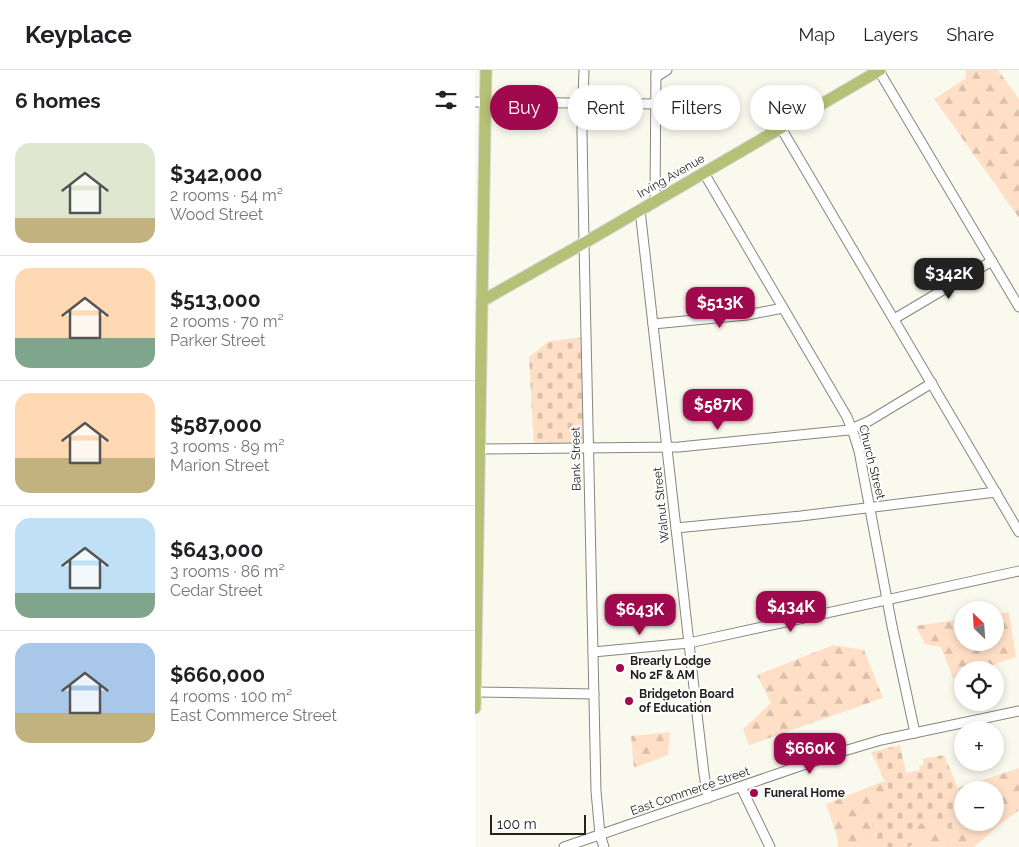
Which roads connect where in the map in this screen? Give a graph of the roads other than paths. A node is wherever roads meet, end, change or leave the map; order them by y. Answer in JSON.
{"nodes":[{"id":1,"x":486,"y":70,"type":"edge"},
{"id":2,"x":584,"y":70,"type":"edge"},
{"id":3,"x":667,"y":70,"type":"edge"},
{"id":4,"x":880,"y":70,"type":"edge"},
{"id":5,"x":656,"y":73,"type":"edge"},
{"id":6,"x":584,"y":85,"type":"edge"},
{"id":7,"x":480,"y":102,"type":"edge"},
{"id":8,"x":568,"y":103,"type":"edge"},
{"id":9,"x":824,"y":103,"type":"edge"},
{"id":10,"x":582,"y":130,"type":"edge"},
{"id":11,"x":655,"y":130,"type":"edge"},
{"id":12,"x":778,"y":130,"type":"edge"},
{"id":13,"x":782,"y":130,"type":"edge"},
{"id":14,"x":704,"y":173,"type":"junction"},
{"id":15,"x":479,"y":179,"type":"edge"},
{"id":16,"x":655,"y":201,"type":"junction"},
{"id":17,"x":640,"y":210,"type":"junction"},
{"id":18,"x":584,"y":243,"type":"junction"},
{"id":19,"x":992,"y":261,"type":"junction"},
{"id":20,"x":478,"y":302,"type":"edge"},
{"id":21,"x":1019,"y":307,"type":"edge"},
{"id":22,"x":783,"y":308,"type":"junction"},
{"id":23,"x":894,"y":319,"type":"junction"},
{"id":24,"x":653,"y":324,"type":"junction"},
{"id":25,"x":932,"y":383,"type":"junction"},
{"id":26,"x":477,"y":427,"type":"edge"},
{"id":27,"x":852,"y":429,"type":"junction"},
{"id":28,"x":588,"y":448,"type":"junction"},
{"id":29,"x":667,"y":448,"type":"junction"},
{"id":30,"x":480,"y":449,"type":"junction"},
{"id":31,"x":996,"y":492,"type":"junction"},
{"id":32,"x":870,"y":508,"type":"junction"},
{"id":33,"x":1016,"y":519,"type":"edge"},
{"id":34,"x":676,"y":528,"type":"junction"},
{"id":35,"x":1019,"y":532,"type":"edge"},
{"id":36,"x":1019,"y":571,"type":"edge"},
{"id":37,"x":888,"y":600,"type":"junction"},
{"id":38,"x":689,"y":643,"type":"junction"},
{"id":39,"x":593,"y":652,"type":"junction"},
{"id":40,"x":475,"y":692,"type":"edge"},
{"id":41,"x":594,"y":694,"type":"junction"},
{"id":42,"x":475,"y":708,"type":"edge"},
{"id":43,"x":1019,"y":711,"type":"edge"},
{"id":44,"x":915,"y":732,"type":"junction"},
{"id":45,"x":741,"y":787,"type":"junction"},
{"id":46,"x":708,"y":798,"type":"junction"},
{"id":47,"x":600,"y":835,"type":"junction"},
{"id":48,"x":564,"y":847,"type":"edge"},
{"id":49,"x":604,"y":847,"type":"edge"},
{"id":50,"x":769,"y":847,"type":"edge"}],
"edges":[{"from":1,"to":7,"type":"main road"},
{"from":2,"to":6,"type":"street","name":"Bank Street"},
{"from":3,"to":5,"type":"street"},
{"from":4,"to":9,"type":"main road","name":"Irving Avenue"},
{"from":4,"to":19,"type":"street"},
{"from":7,"to":8,"type":"street"},
{"from":7,"to":15,"type":"main road"},
{"from":10,"to":18,"type":"street","name":"Bank Street"},
{"from":11,"to":16,"type":"street"},
{"from":12,"to":14,"type":"main road","name":"Irving Avenue"},
{"from":13,"to":23,"type":"street"},
{"from":14,"to":16,"type":"main road","name":"Irving Avenue"},
{"from":14,"to":22,"type":"street","name":"Church Street"},
{"from":15,"to":20,"type":"main road"},
{"from":16,"to":17,"type":"main road","name":"Irving Avenue"},
{"from":17,"to":18,"type":"main road","name":"Irving Avenue"},
{"from":17,"to":24,"type":"street","name":"Walnut Street"},
{"from":18,"to":20,"type":"main road","name":"Irving Avenue"},
{"from":18,"to":28,"type":"street","name":"Bank Street"},
{"from":19,"to":21,"type":"street"},
{"from":19,"to":23,"type":"street"},
{"from":20,"to":26,"type":"main road"},
{"from":22,"to":24,"type":"street"},
{"from":22,"to":27,"type":"street","name":"Church Street"},
{"from":23,"to":25,"type":"street"},
{"from":24,"to":29,"type":"street","name":"Walnut Street"},
{"from":25,"to":27,"type":"street"},
{"from":25,"to":31,"type":"street"},
{"from":26,"to":30,"type":"main road"},
{"from":27,"to":29,"type":"street"},
{"from":27,"to":32,"type":"street","name":"Church Street"},
{"from":28,"to":29,"type":"street"},
{"from":28,"to":30,"type":"street"},
{"from":28,"to":39,"type":"street","name":"Bank Street"},
{"from":29,"to":34,"type":"street","name":"Walnut Street"},
{"from":30,"to":40,"type":"main road"},
{"from":31,"to":32,"type":"street"},
{"from":31,"to":33,"type":"street"},
{"from":32,"to":34,"type":"street"},
{"from":32,"to":37,"type":"street","name":"Church Street"},
{"from":33,"to":35,"type":"street"},
{"from":34,"to":38,"type":"street","name":"Walnut Street"},
{"from":36,"to":37,"type":"street"},
{"from":37,"to":38,"type":"street"},
{"from":37,"to":44,"type":"street","name":"Church Street"},
{"from":38,"to":39,"type":"street"},
{"from":38,"to":46,"type":"street","name":"Walnut Street"},
{"from":39,"to":41,"type":"street","name":"Bank Street"},
{"from":40,"to":41,"type":"street"},
{"from":40,"to":42,"type":"main road"},
{"from":41,"to":47,"type":"street","name":"Bank Street"},
{"from":43,"to":44,"type":"street","name":"East Commerce Street"},
{"from":44,"to":45,"type":"street","name":"East Commerce Street"},
{"from":45,"to":46,"type":"street","name":"East Commerce Street"},
{"from":45,"to":50,"type":"street"},
{"from":46,"to":47,"type":"street","name":"East Commerce Street"},
{"from":47,"to":48,"type":"street","name":"East Commerce Street"},
{"from":47,"to":49,"type":"street","name":"Bank Street"}]}
